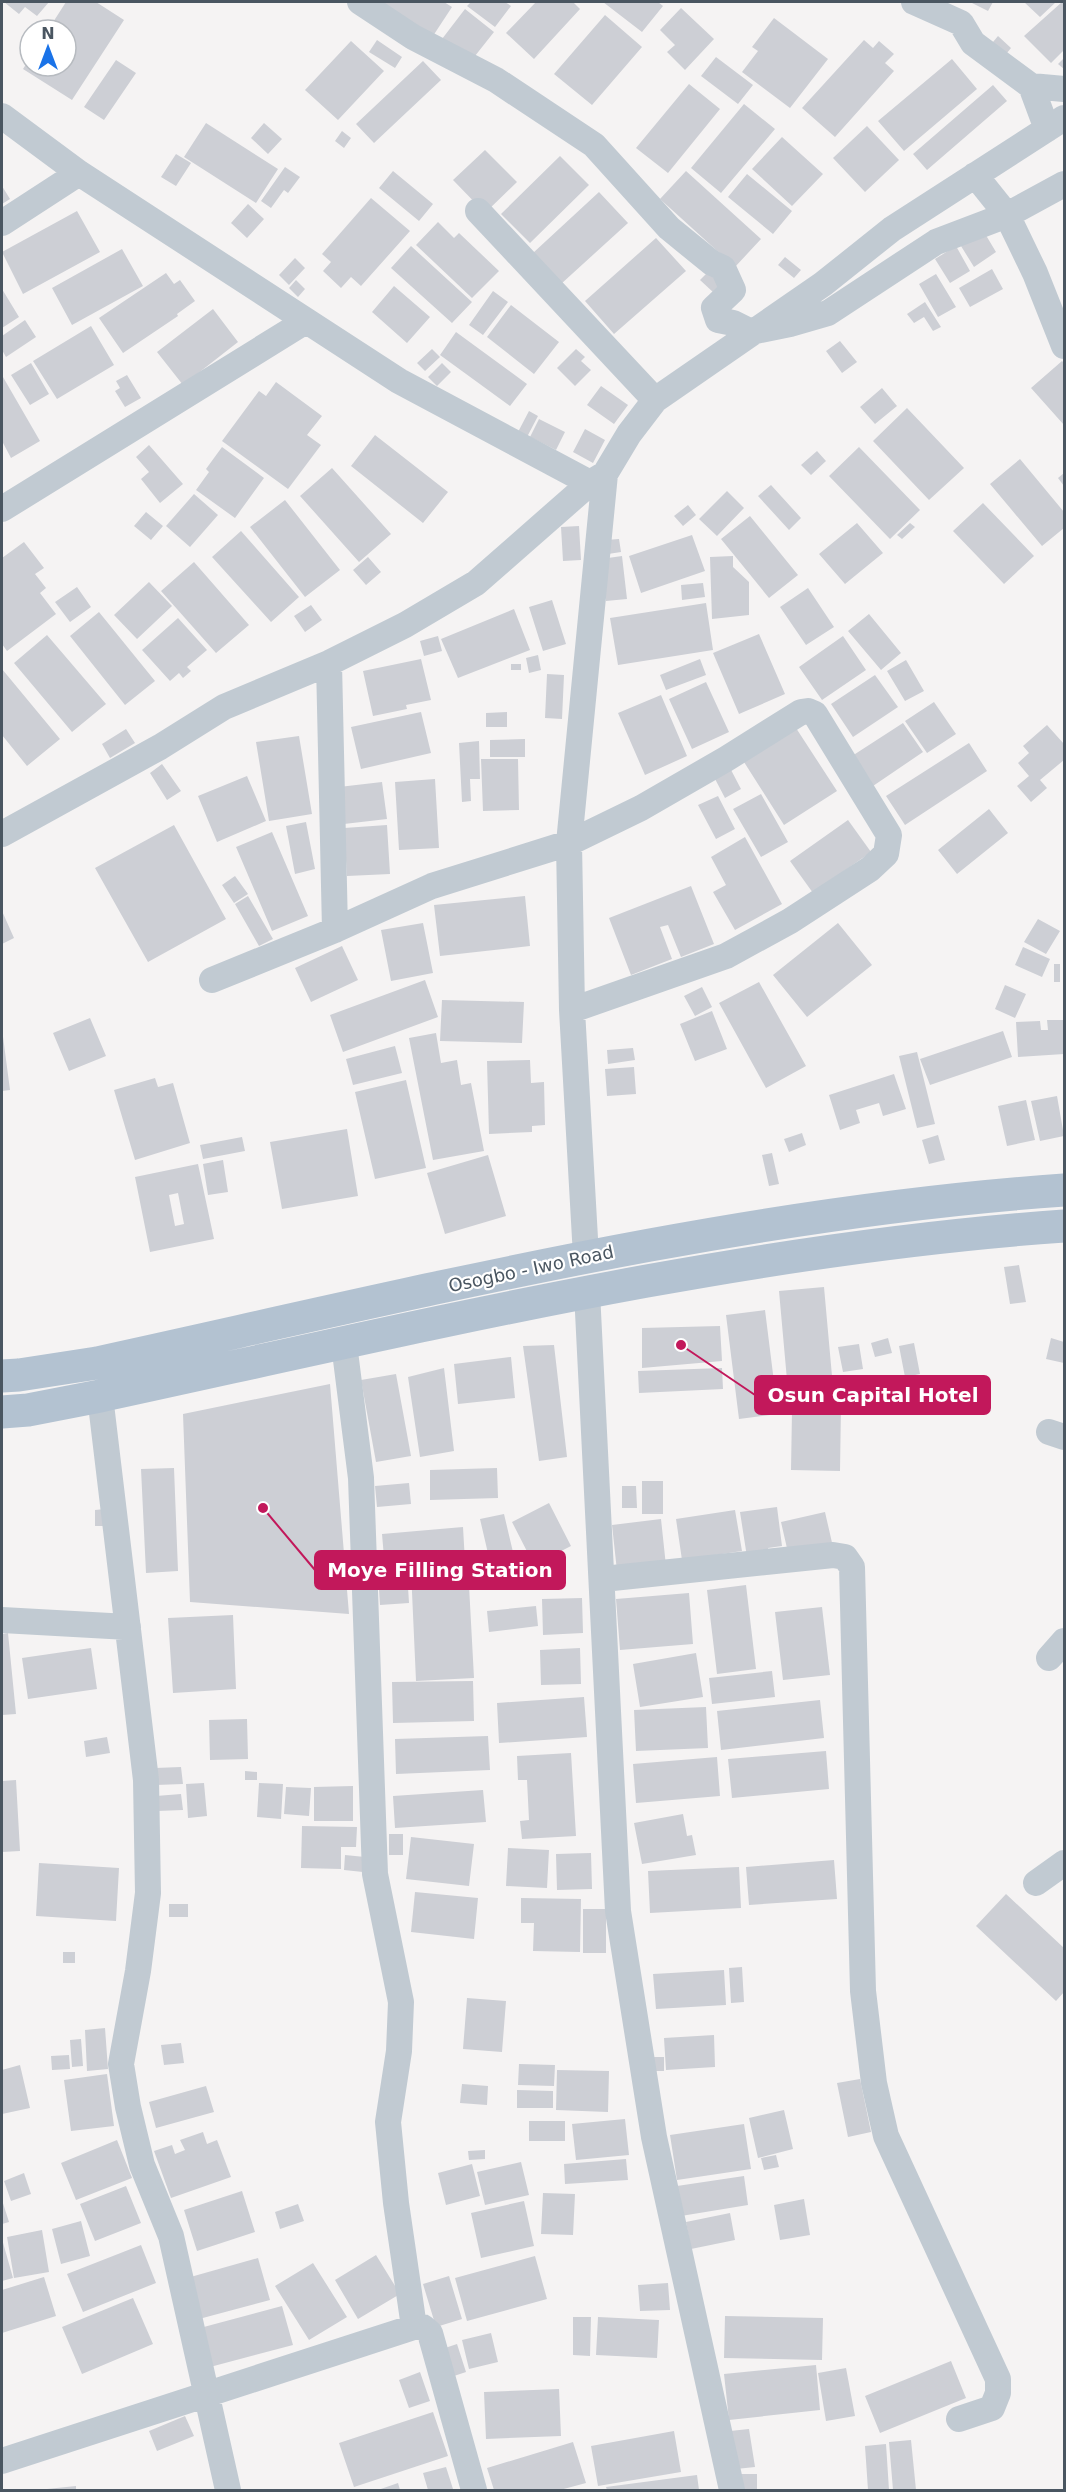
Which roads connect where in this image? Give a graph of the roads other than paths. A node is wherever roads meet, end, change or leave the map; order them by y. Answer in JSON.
{"nodes":[{"id":1,"x":360,"y":2,"type":"edge"},
{"id":2,"x":914,"y":2,"type":"edge"},
{"id":3,"x":1031,"y":86,"type":"junction"},
{"id":4,"x":1065,"y":89,"type":"edge"},
{"id":5,"x":2,"y":116,"type":"edge"},
{"id":6,"x":1056,"y":124,"type":"edge"},
{"id":7,"x":79,"y":173,"type":"junction"},
{"id":8,"x":975,"y":175,"type":"junction"},
{"id":9,"x":1065,"y":184,"type":"edge"},
{"id":10,"x":478,"y":211,"type":"dead end"},
{"id":11,"x":1007,"y":215,"type":"junction"},
{"id":12,"x":2,"y":223,"type":"edge"},
{"id":13,"x":306,"y":321,"type":"junction"},
{"id":14,"x":751,"y":332,"type":"junction"},
{"id":15,"x":1065,"y":345,"type":"edge"},
{"id":16,"x":655,"y":400,"type":"junction"},
{"id":17,"x":598,"y":478,"type":"junction"},
{"id":18,"x":2,"y":508,"type":"edge"},
{"id":19,"x":329,"y":663,"type":"junction"},
{"id":20,"x":2,"y":834,"type":"edge"},
{"id":21,"x":569,"y":843,"type":"junction"},
{"id":22,"x":335,"y":930,"type":"junction"},
{"id":23,"x":212,"y":980,"type":"dead end"},
{"id":24,"x":572,"y":1010,"type":"junction"},
{"id":25,"x":1065,"y":1190,"type":"edge"},
{"id":26,"x":1065,"y":1226,"type":"edge"},
{"id":27,"x":586,"y":1256,"type":"junction"},
{"id":28,"x":587,"y":1292,"type":"junction"},
{"id":29,"x":344,"y":1344,"type":"junction"},
{"id":30,"x":2,"y":1376,"type":"edge"},
{"id":31,"x":100,"y":1396,"type":"junction"},
{"id":32,"x":2,"y":1412,"type":"edge"},
{"id":33,"x":603,"y":1579,"type":"junction"},
{"id":34,"x":2,"y":1620,"type":"edge"},
{"id":35,"x":128,"y":1627,"type":"junction"},
{"id":36,"x":1065,"y":1863,"type":"edge"},
{"id":37,"x":1036,"y":1884,"type":"dead end"},
{"id":38,"x":414,"y":2327,"type":"junction"},
{"id":39,"x":204,"y":2395,"type":"junction"},
{"id":40,"x":959,"y":2419,"type":"dead end"},
{"id":41,"x":2,"y":2461,"type":"edge"},
{"id":42,"x":228,"y":2490,"type":"edge"},
{"id":43,"x":474,"y":2490,"type":"edge"},
{"id":44,"x":732,"y":2490,"type":"edge"}],
"edges":[{"from":1,"to":14,"type":"street"},
{"from":2,"to":3,"type":"street"},
{"from":3,"to":4,"type":"street"},
{"from":3,"to":6,"type":"street"},
{"from":5,"to":7,"type":"street"},
{"from":6,"to":8,"type":"street"},
{"from":7,"to":12,"type":"street"},
{"from":7,"to":13,"type":"street"},
{"from":8,"to":11,"type":"street"},
{"from":8,"to":14,"type":"street"},
{"from":9,"to":11,"type":"street"},
{"from":10,"to":16,"type":"street"},
{"from":11,"to":14,"type":"street"},
{"from":11,"to":15,"type":"street"},
{"from":13,"to":17,"type":"street"},
{"from":13,"to":18,"type":"street"},
{"from":14,"to":16,"type":"street"},
{"from":16,"to":17,"type":"street"},
{"from":17,"to":19,"type":"street"},
{"from":17,"to":21,"type":"street"},
{"from":19,"to":20,"type":"street"},
{"from":19,"to":22,"type":"street"},
{"from":21,"to":22,"type":"street"},
{"from":21,"to":24,"type":"street"},
{"from":21,"to":24,"type":"street"},
{"from":22,"to":23,"type":"street"},
{"from":24,"to":27,"type":"street"},
{"from":25,"to":27,"type":"main road","name":"Osogbo - Iwo Road"},
{"from":26,"to":28,"type":"main road","name":"Osogbo - Iwo Road"},
{"from":27,"to":30,"type":"main road","name":"Osogbo - Iwo Road"},
{"from":28,"to":29,"type":"main road","name":"Osogbo - Iwo Road"},
{"from":28,"to":33,"type":"street"},
{"from":29,"to":31,"type":"main road","name":"Osogbo - Iwo Road"},
{"from":29,"to":38,"type":"street"},
{"from":31,"to":32,"type":"main road","name":"Osogbo - Iwo Road"},
{"from":31,"to":35,"type":"street"},
{"from":33,"to":40,"type":"street"},
{"from":33,"to":44,"type":"street"},
{"from":34,"to":35,"type":"street"},
{"from":35,"to":39,"type":"street"},
{"from":36,"to":37,"type":"street"},
{"from":38,"to":39,"type":"street"},
{"from":38,"to":43,"type":"street"},
{"from":39,"to":41,"type":"street"},
{"from":39,"to":42,"type":"street"}]}
